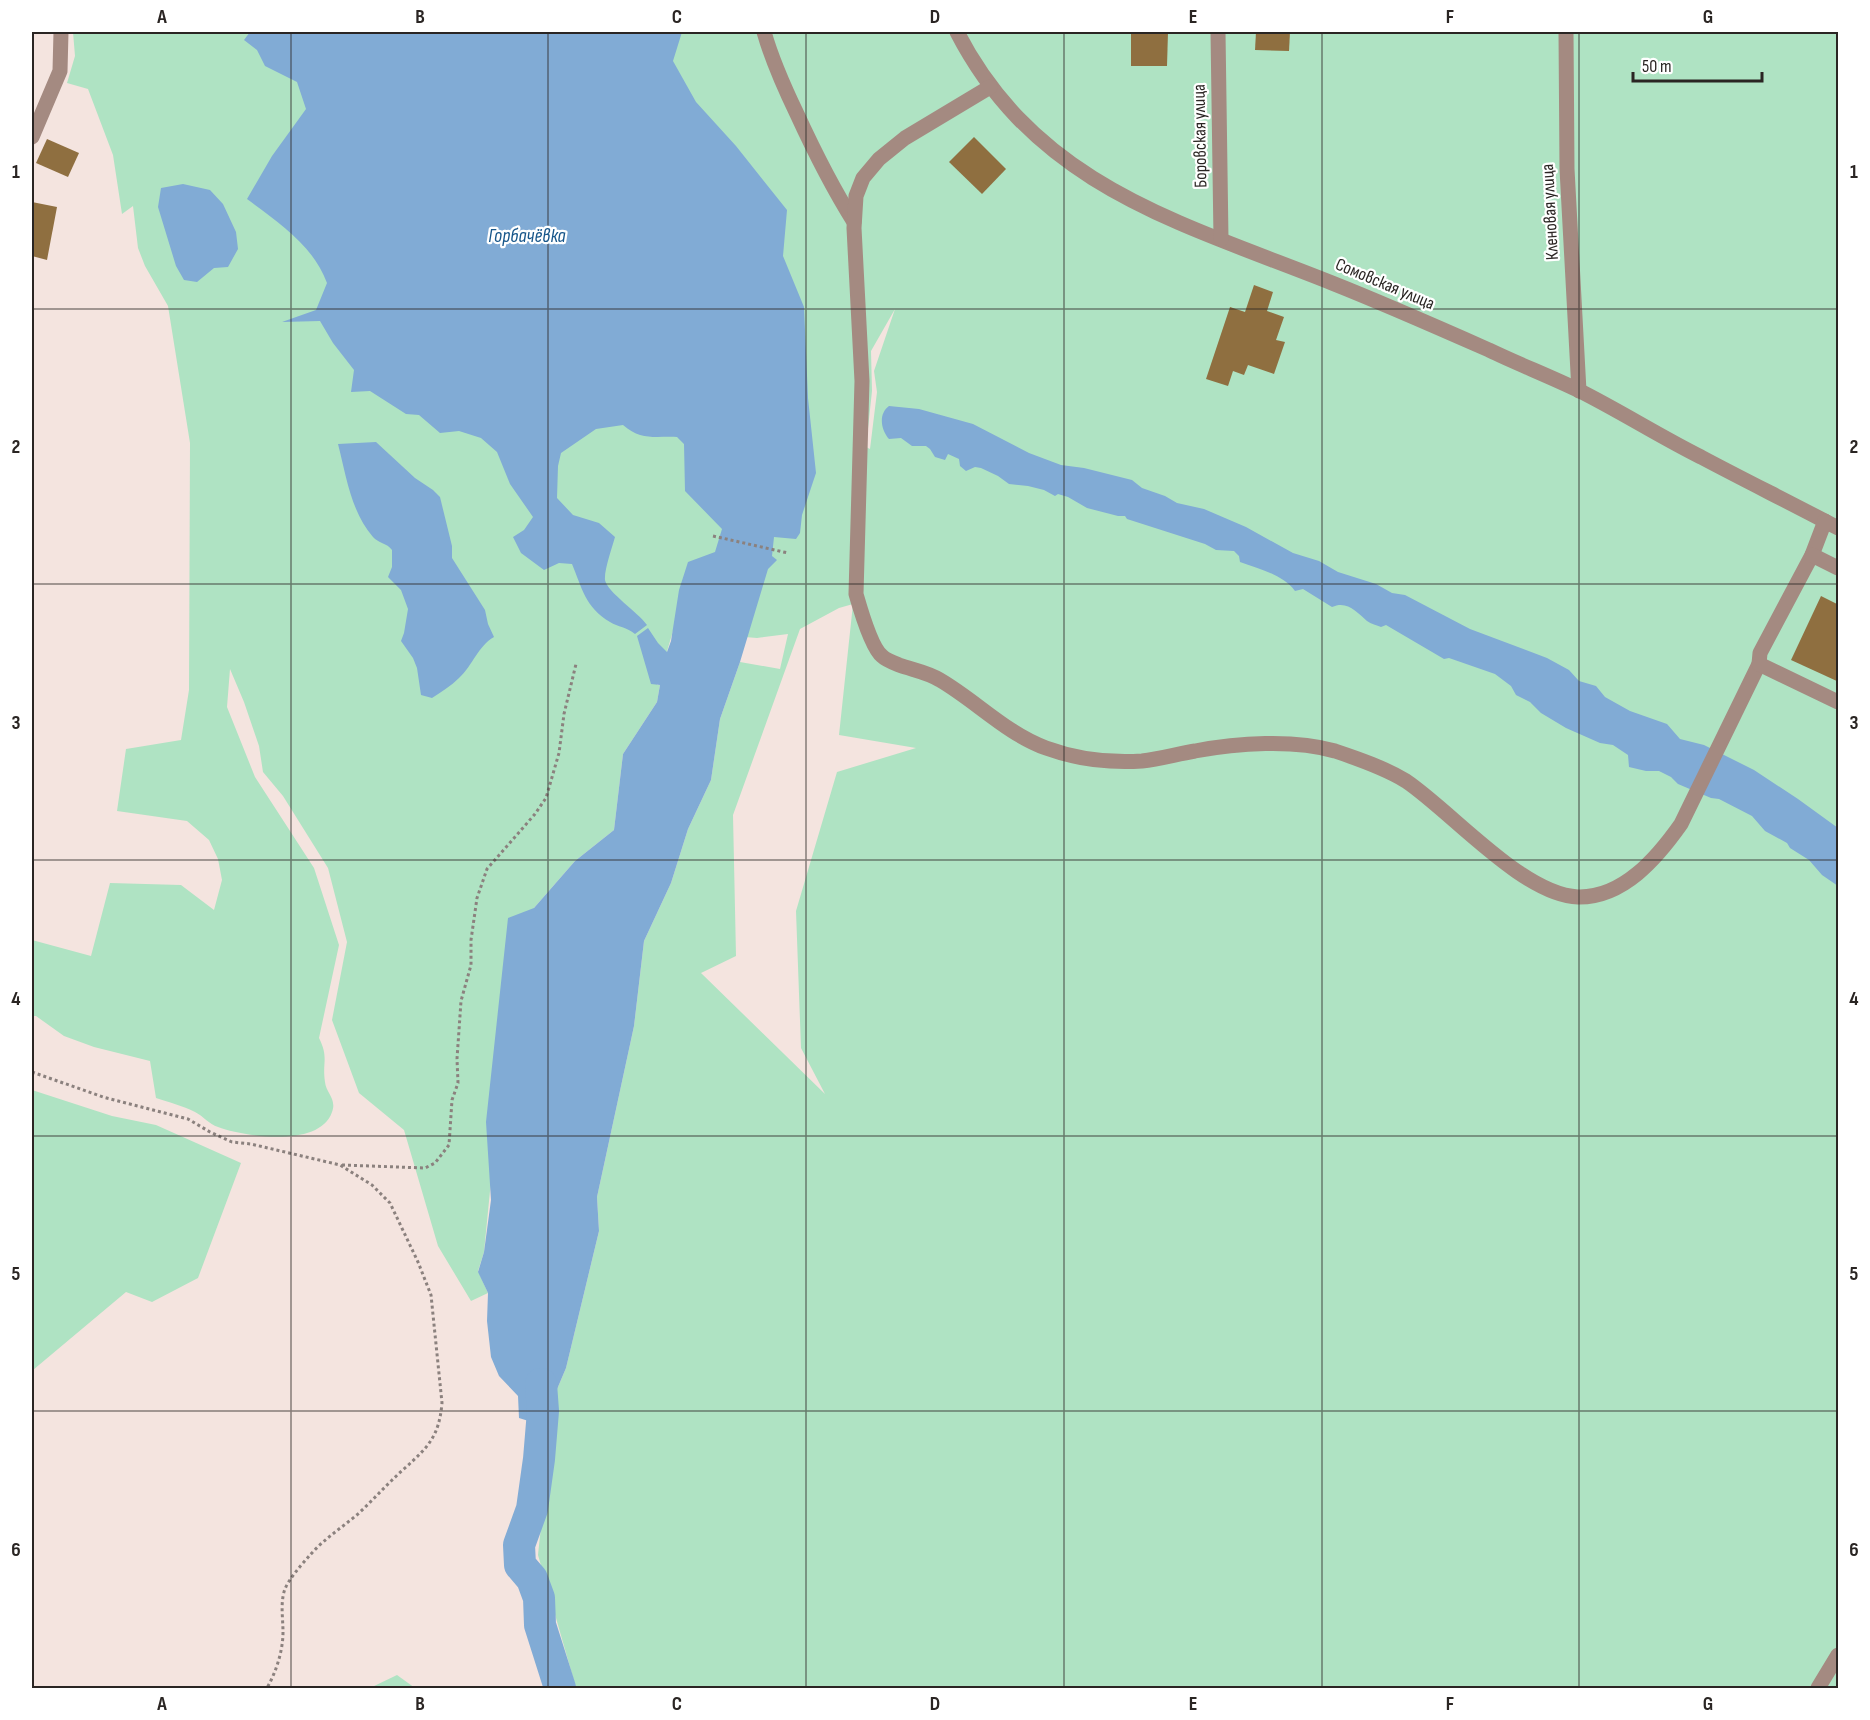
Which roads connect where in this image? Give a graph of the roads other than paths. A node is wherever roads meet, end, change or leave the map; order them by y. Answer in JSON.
{"nodes":[{"id":1,"x":62,"y":32,"type":"edge"},
{"id":2,"x":764,"y":32,"type":"edge"},
{"id":3,"x":957,"y":32,"type":"edge"},
{"id":4,"x":1218,"y":32,"type":"edge"},
{"id":5,"x":1566,"y":32,"type":"edge"},
{"id":6,"x":990,"y":87,"type":"junction"},
{"id":7,"x":32,"y":137,"type":"edge"},
{"id":8,"x":854,"y":222,"type":"junction"},
{"id":9,"x":1221,"y":239,"type":"junction"},
{"id":10,"x":1579,"y":390,"type":"junction"},
{"id":11,"x":1832,"y":524,"type":"edge"},
{"id":12,"x":1812,"y":555,"type":"junction"},
{"id":13,"x":1839,"y":568,"type":"edge"},
{"id":14,"x":1759,"y":664,"type":"junction"},
{"id":15,"x":1839,"y":702,"type":"edge"},
{"id":16,"x":1839,"y":1655,"type":"edge"},
{"id":17,"x":1818,"y":1689,"type":"edge"}],
"edges":[{"from":1,"to":7,"type":"street"},
{"from":2,"to":8,"type":"street"},
{"from":3,"to":6,"type":"street","name":"Сомовская улица"},
{"from":4,"to":9,"type":"street","name":"Боровская улица"},
{"from":5,"to":10,"type":"street","name":"Кленовая улица"},
{"from":6,"to":8,"type":"street"},
{"from":6,"to":9,"type":"street","name":"Сомовская улица"},
{"from":8,"to":14,"type":"street"},
{"from":9,"to":10,"type":"street","name":"Сомовская улица"},
{"from":10,"to":11,"type":"street","name":"Сомовская улица"},
{"from":11,"to":12,"type":"street"},
{"from":12,"to":13,"type":"street"},
{"from":12,"to":14,"type":"street"},
{"from":14,"to":15,"type":"street"},
{"from":16,"to":17,"type":"street"}]}
